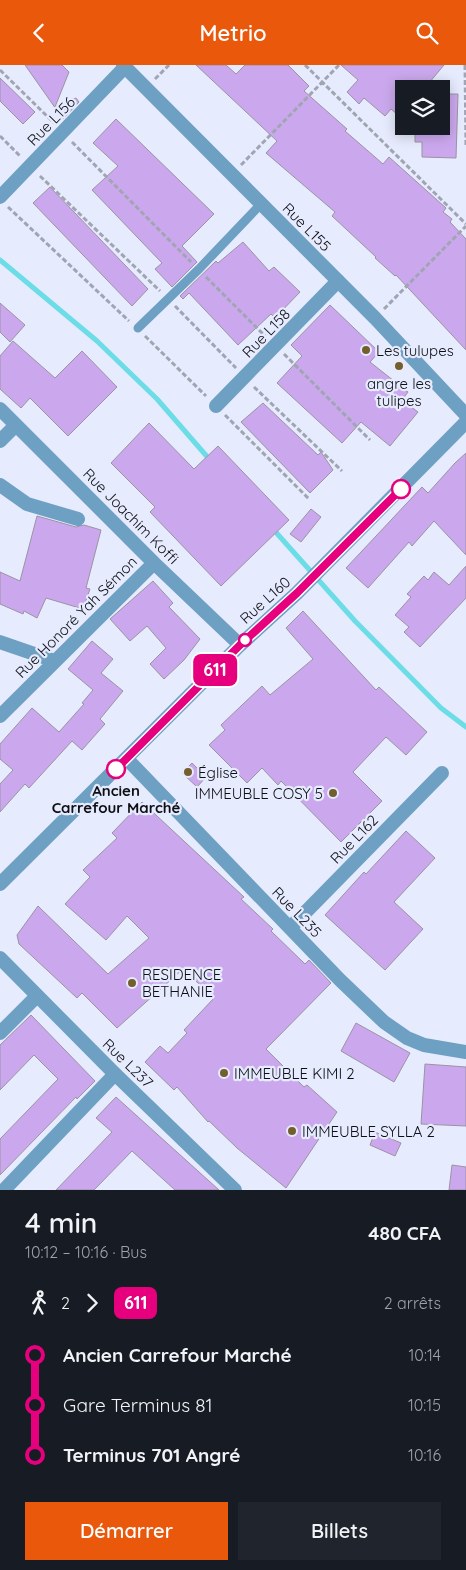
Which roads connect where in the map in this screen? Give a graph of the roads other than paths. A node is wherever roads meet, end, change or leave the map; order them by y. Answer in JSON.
{"nodes":[{"id":1,"x":124,"y":66,"type":"edge"},
{"id":2,"x":4,"y":202,"type":"edge"},
{"id":3,"x":261,"y":204,"type":"junction"},
{"id":4,"x":338,"y":281,"type":"junction"},
{"id":5,"x":138,"y":328,"type":"road end"},
{"id":6,"x":216,"y":406,"type":"road end"},
{"id":7,"x":0,"y":409,"type":"edge"},
{"id":8,"x":466,"y":415,"type":"edge"},
{"id":9,"x":466,"y":422,"type":"edge"},
{"id":10,"x":16,"y":425,"type":"junction"},
{"id":11,"x":0,"y":441,"type":"edge"},
{"id":12,"x":0,"y":485,"type":"edge"},
{"id":13,"x":78,"y":519,"type":"dead end"},
{"id":14,"x":154,"y":563,"type":"junction"},
{"id":15,"x":0,"y":642,"type":"edge"},
{"id":16,"x":240,"y":645,"type":"junction"},
{"id":17,"x":55,"y":661,"type":"junction"},
{"id":18,"x":0,"y":716,"type":"edge"},
{"id":19,"x":127,"y":759,"type":"junction"},
{"id":20,"x":442,"y":773,"type":"dead end"},
{"id":21,"x":0,"y":884,"type":"edge"},
{"id":22,"x":290,"y":928,"type":"junction"},
{"id":23,"x":0,"y":958,"type":"edge"},
{"id":24,"x":37,"y":996,"type":"junction"},
{"id":25,"x":0,"y":1033,"type":"edge"},
{"id":26,"x":466,"y":1052,"type":"edge"},
{"id":27,"x":115,"y":1073,"type":"junction"},
{"id":28,"x":231,"y":1189,"type":"edge"},
{"id":29,"x":4,"y":1190,"type":"edge"}],
"edges":[{"from":1,"to":2,"type":"street","name":"Rue L156"},
{"from":1,"to":3,"type":"street","name":"Rue L155"},
{"from":3,"to":4,"type":"street","name":"Rue L155"},
{"from":3,"to":5,"type":"lane"},
{"from":4,"to":6,"type":"street","name":"Rue L158"},
{"from":4,"to":8,"type":"street","name":"Rue L155"},
{"from":7,"to":10,"type":"street","name":"Rue Joachim Koffi"},
{"from":9,"to":16,"type":"street","name":"Rue L160"},
{"from":10,"to":11,"type":"street"},
{"from":10,"to":14,"type":"street","name":"Rue Joachim Koffi"},
{"from":12,"to":13,"type":"street"},
{"from":14,"to":16,"type":"street","name":"Rue Joachim Koffi"},
{"from":14,"to":17,"type":"street","name":"Rue Honoré Yah Sémon"},
{"from":15,"to":17,"type":"street"},
{"from":16,"to":19,"type":"street","name":"Rue L160"},
{"from":17,"to":18,"type":"street","name":"Rue Honoré Yah Sémon"},
{"from":19,"to":21,"type":"street","name":"Rue L160"},
{"from":19,"to":22,"type":"street","name":"Rue L235"},
{"from":20,"to":22,"type":"street","name":"Rue L162"},
{"from":22,"to":26,"type":"street","name":"Rue L235"},
{"from":23,"to":24,"type":"street","name":"Rue L237"},
{"from":24,"to":25,"type":"street"},
{"from":24,"to":27,"type":"street","name":"Rue L237"},
{"from":27,"to":28,"type":"street","name":"Rue L237"},
{"from":27,"to":29,"type":"street"}]}
